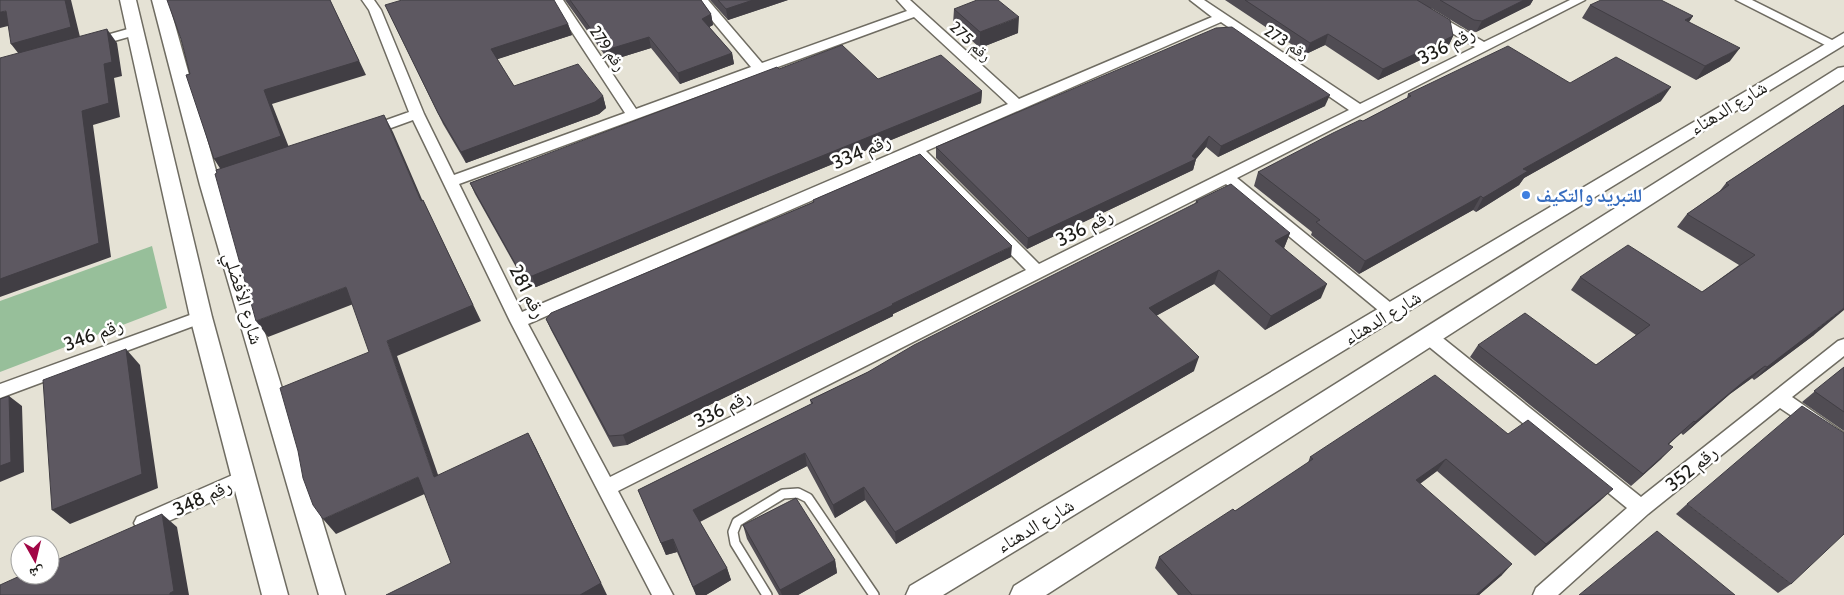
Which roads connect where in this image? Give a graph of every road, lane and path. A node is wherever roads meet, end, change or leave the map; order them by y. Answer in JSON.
{"nodes":[{"id":1,"x":128,"y":0,"type":"edge"},
{"id":2,"x":160,"y":0,"type":"edge"},
{"id":3,"x":556,"y":0,"type":"edge"},
{"id":4,"x":701,"y":0,"type":"edge"},
{"id":5,"x":903,"y":0,"type":"edge"},
{"id":6,"x":1196,"y":0,"type":"edge"},
{"id":7,"x":1404,"y":0,"type":"edge"},
{"id":8,"x":1550,"y":0,"type":"edge"},
{"id":9,"x":1580,"y":0,"type":"edge"},
{"id":10,"x":1742,"y":0,"type":"edge"},
{"id":11,"x":375,"y":6,"type":"edge"},
{"id":12,"x":1565,"y":8,"type":"junction"},
{"id":13,"x":915,"y":12,"type":"junction"},
{"id":14,"x":1220,"y":18,"type":"junction"},
{"id":15,"x":135,"y":30,"type":"junction"},
{"id":16,"x":1839,"y":41,"type":"edge"},
{"id":17,"x":81,"y":46,"type":"edge"},
{"id":18,"x":1485,"y":48,"type":"junction"},
{"id":19,"x":759,"y":68,"type":"junction"},
{"id":20,"x":1844,"y":72,"type":"edge"},
{"id":21,"x":1017,"y":106,"type":"junction"},
{"id":22,"x":1360,"y":111,"type":"junction"},
{"id":23,"x":417,"y":114,"type":"junction"},
{"id":24,"x":633,"y":115,"type":"junction"},
{"id":25,"x":351,"y":137,"type":"edge"},
{"id":26,"x":916,"y":149,"type":"junction"},
{"id":27,"x":1227,"y":177,"type":"junction"},
{"id":28,"x":450,"y":182,"type":"junction"},
{"id":29,"x":1038,"y":272,"type":"junction"},
{"id":30,"x":1390,"y":311,"type":"junction"},
{"id":31,"x":201,"y":317,"type":"junction"},
{"id":32,"x":518,"y":321,"type":"junction"},
{"id":33,"x":1428,"y":336,"type":"junction"},
{"id":34,"x":1844,"y":346,"type":"edge"},
{"id":35,"x":0,"y":391,"type":"edge"},
{"id":36,"x":1778,"y":397,"type":"junction"},
{"id":37,"x":1844,"y":443,"type":"edge"},
{"id":38,"x":244,"y":478,"type":"junction"},
{"id":39,"x":606,"y":488,"type":"junction"},
{"id":40,"x":1642,"y":508,"type":"junction"},
{"id":41,"x":129,"y":530,"type":"edge"},
{"id":42,"x":275,"y":595,"type":"edge"},
{"id":43,"x":332,"y":595,"type":"edge"},
{"id":44,"x":663,"y":595,"type":"edge"},
{"id":45,"x":767,"y":595,"type":"edge"},
{"id":46,"x":874,"y":595,"type":"edge"},
{"id":47,"x":919,"y":595,"type":"edge"},
{"id":48,"x":1023,"y":595,"type":"edge"},
{"id":49,"x":1542,"y":595,"type":"edge"}],
"edges":[{"from":1,"to":15,"type":"street"},
{"from":2,"to":43,"type":"street","name":"شارع الأفضلي"},
{"from":3,"to":24,"type":"street","name":"رقم 279"},
{"from":4,"to":19,"type":"street"},
{"from":5,"to":13,"type":"street","name":"رقم 275"},
{"from":6,"to":14,"type":"street","name":"رقم 273"},
{"from":7,"to":18,"type":"street"},
{"from":8,"to":12,"type":"street"},
{"from":9,"to":12,"type":"street","name":"رقم 336"},
{"from":10,"to":16,"type":"street"},
{"from":11,"to":23,"type":"street","name":"رقم 281"},
{"from":12,"to":18,"type":"street","name":"رقم 336"},
{"from":13,"to":19,"type":"street"},
{"from":13,"to":21,"type":"street","name":"رقم 275"},
{"from":14,"to":21,"type":"street","name":"رقم 334"},
{"from":14,"to":22,"type":"street","name":"رقم 273"},
{"from":15,"to":17,"type":"street"},
{"from":15,"to":31,"type":"street"},
{"from":16,"to":30,"type":"street","name":"شارع الدهناء"},
{"from":18,"to":22,"type":"street","name":"رقم 336"},
{"from":19,"to":24,"type":"street"},
{"from":20,"to":33,"type":"street","name":"شارع الدهناء"},
{"from":21,"to":26,"type":"street","name":"رقم 334"},
{"from":22,"to":27,"type":"street","name":"رقم 336"},
{"from":23,"to":25,"type":"street"},
{"from":23,"to":28,"type":"street","name":"رقم 281"},
{"from":24,"to":28,"type":"street"},
{"from":26,"to":29,"type":"street"},
{"from":26,"to":32,"type":"street","name":"رقم 334"},
{"from":27,"to":29,"type":"street","name":"رقم 336"},
{"from":27,"to":30,"type":"street"},
{"from":28,"to":32,"type":"street","name":"رقم 281"},
{"from":29,"to":39,"type":"street","name":"رقم 336"},
{"from":30,"to":47,"type":"street","name":"شارع الدهناء"},
{"from":31,"to":35,"type":"street","name":"رقم 346"},
{"from":31,"to":38,"type":"street"},
{"from":32,"to":39,"type":"street","name":"رقم 281"},
{"from":33,"to":40,"type":"street"},
{"from":33,"to":48,"type":"street","name":"شارع الدهناء"},
{"from":34,"to":36,"type":"street","name":"رقم 352"},
{"from":36,"to":37,"type":"street"},
{"from":36,"to":40,"type":"street","name":"رقم 352"},
{"from":38,"to":41,"type":"street","name":"رقم 348"},
{"from":38,"to":42,"type":"street"},
{"from":39,"to":44,"type":"street","name":"رقم 281"},
{"from":40,"to":49,"type":"street","name":"رقم 352"},
{"from":45,"to":46,"type":"lane"}]}
